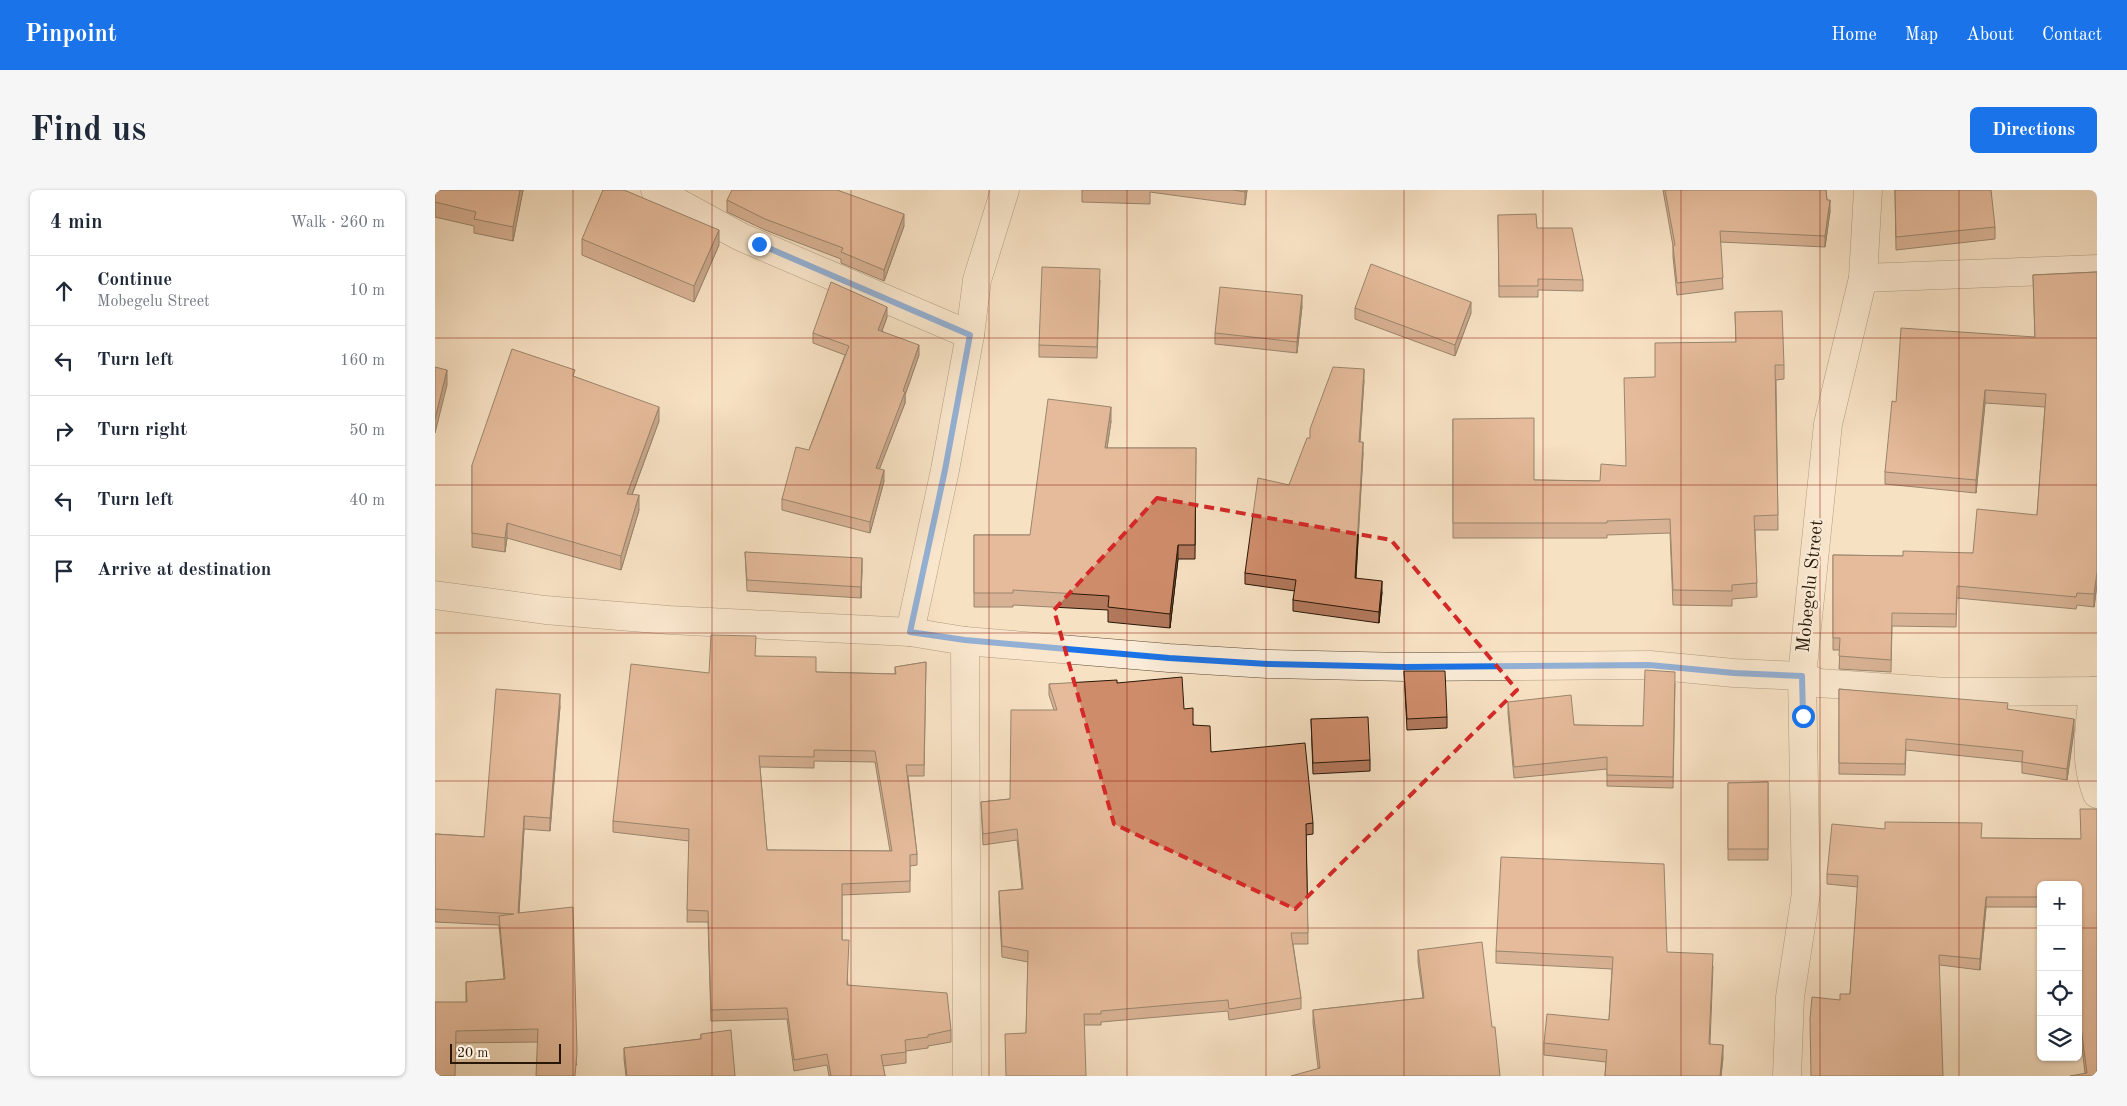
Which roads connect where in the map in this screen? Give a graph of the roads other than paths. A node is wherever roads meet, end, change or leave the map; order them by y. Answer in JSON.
{"nodes":[{"id":1,"x":655,"y":190,"type":"edge"},
{"id":2,"x":1005,"y":190,"type":"edge"},
{"id":3,"x":1868,"y":190,"type":"edge"},
{"id":4,"x":2097,"y":268,"type":"edge"},
{"id":5,"x":1863,"y":278,"type":"junction"},
{"id":6,"x":970,"y":335,"type":"junction"},
{"id":7,"x":435,"y":595,"type":"edge"},
{"id":8,"x":910,"y":632,"type":"junction"},
{"id":9,"x":965,"y":640,"type":"junction"},
{"id":10,"x":1802,"y":676,"type":"junction"},
{"id":11,"x":2095,"y":691,"type":"edge"},
{"id":12,"x":2097,"y":794,"type":"edge"},
{"id":13,"x":967,"y":1076,"type":"edge"},
{"id":14,"x":1787,"y":1076,"type":"edge"}],
"edges":[{"from":1,"to":6,"type":"street"},
{"from":2,"to":6,"type":"street"},
{"from":3,"to":5,"type":"street","name":"Mobegelu Street"},
{"from":4,"to":5,"type":"street"},
{"from":5,"to":10,"type":"street","name":"Mobegelu Street"},
{"from":6,"to":8,"type":"street"},
{"from":7,"to":8,"type":"street"},
{"from":8,"to":9,"type":"street"},
{"from":9,"to":10,"type":"street"},
{"from":9,"to":13,"type":"street"},
{"from":10,"to":11,"type":"street"},
{"from":10,"to":14,"type":"street","name":"Mobegelu Street"},
{"from":11,"to":12,"type":"street"}]}
